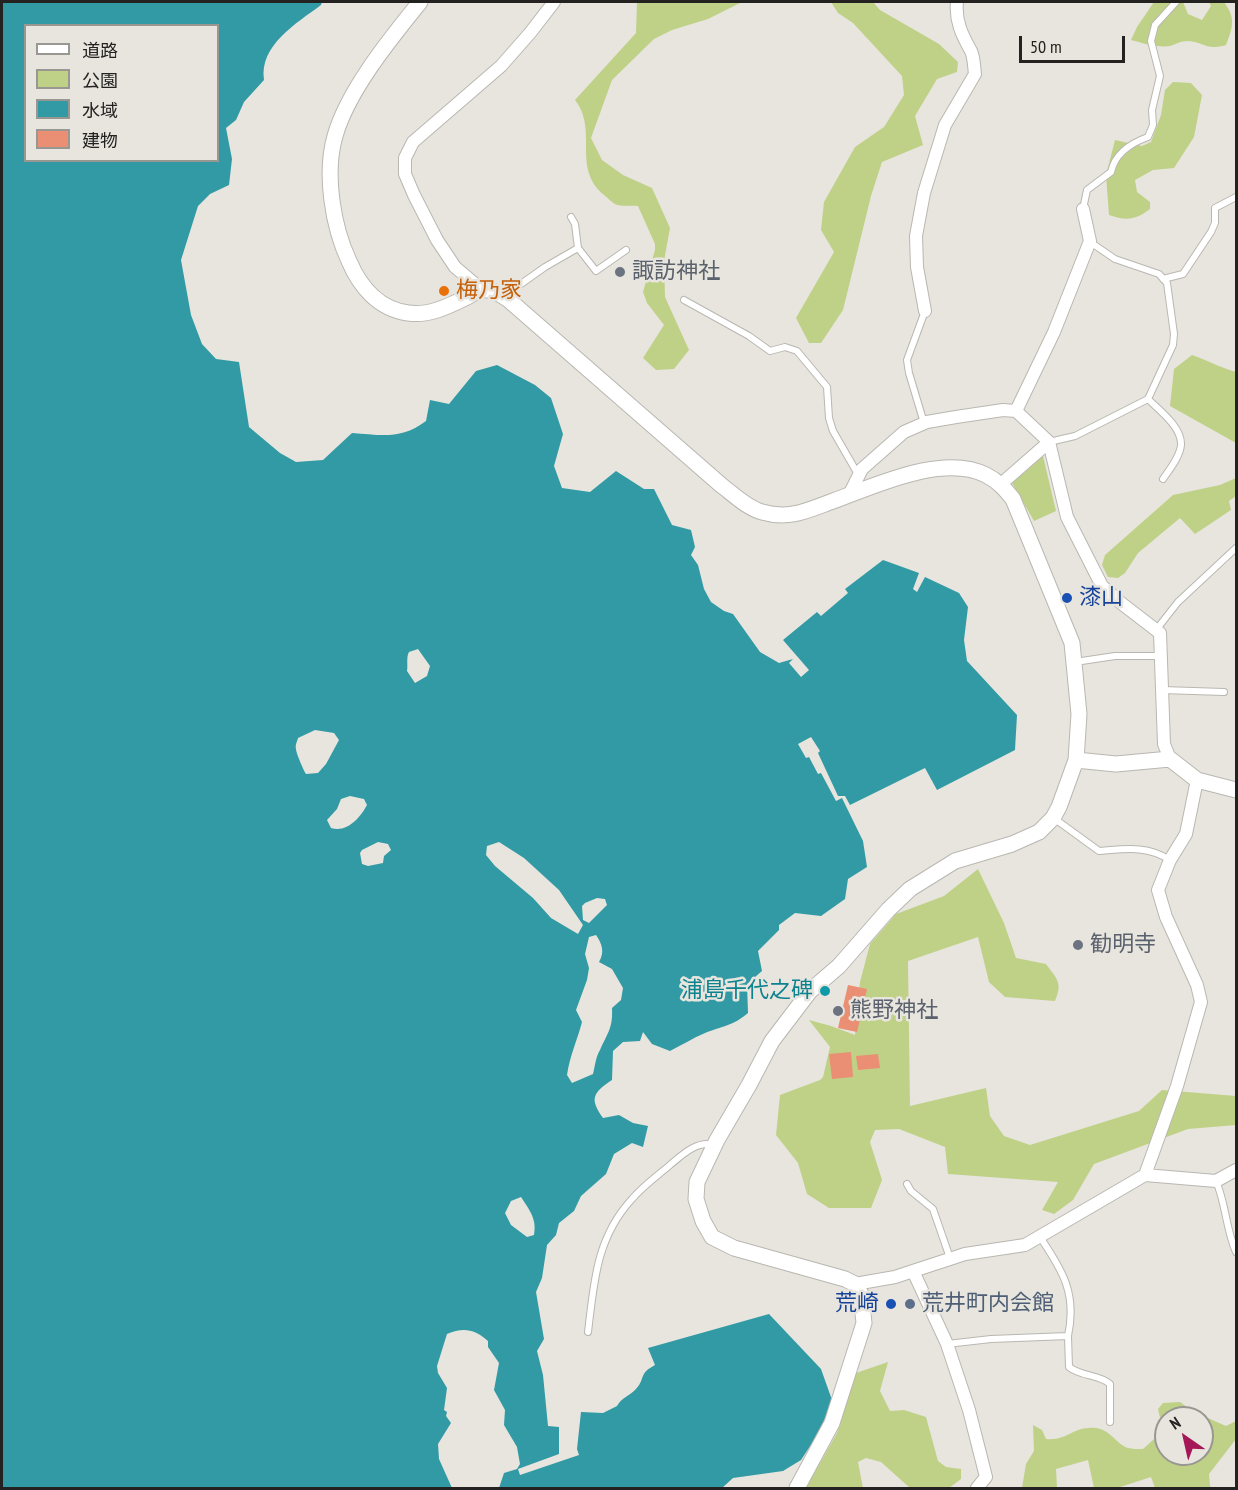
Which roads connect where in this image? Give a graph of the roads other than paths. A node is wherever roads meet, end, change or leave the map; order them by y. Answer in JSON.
{"nodes":[{"id":1,"x":420,"y":2,"type":"edge"},
{"id":2,"x":554,"y":2,"type":"edge"},
{"id":3,"x":957,"y":2,"type":"edge"},
{"id":4,"x":1176,"y":2,"type":"edge"},
{"id":5,"x":1236,"y":197,"type":"edge"},
{"id":6,"x":1083,"y":209,"type":"joint"},
{"id":7,"x":571,"y":217,"type":"dead end"},
{"id":8,"x":1090,"y":241,"type":"junction"},
{"id":9,"x":578,"y":248,"type":"junction"},
{"id":10,"x":626,"y":250,"type":"dead end"},
{"id":11,"x":1163,"y":279,"type":"junction"},
{"id":12,"x":482,"y":290,"type":"junction"},
{"id":13,"x":504,"y":296,"type":"junction"},
{"id":14,"x":684,"y":300,"type":"dead end"},
{"id":15,"x":925,"y":311,"type":"joint"},
{"id":16,"x":1148,"y":399,"type":"junction"},
{"id":17,"x":1016,"y":411,"type":"junction"},
{"id":18,"x":924,"y":423,"type":"junction"},
{"id":19,"x":1049,"y":442,"type":"junction"},
{"id":20,"x":859,"y":476,"type":"junction"},
{"id":21,"x":1163,"y":479,"type":"dead end"},
{"id":22,"x":1001,"y":484,"type":"junction"},
{"id":23,"x":849,"y":495,"type":"junction"},
{"id":24,"x":1236,"y":548,"type":"edge"},
{"id":25,"x":1156,"y":630,"type":"junction"},
{"id":26,"x":1160,"y":656,"type":"junction"},
{"id":27,"x":1074,"y":662,"type":"junction"},
{"id":28,"x":1161,"y":690,"type":"junction"},
{"id":29,"x":1224,"y":692,"type":"dead end"},
{"id":30,"x":1170,"y":759,"type":"junction"},
{"id":31,"x":1076,"y":760,"type":"junction"},
{"id":32,"x":1197,"y":780,"type":"junction"},
{"id":33,"x":1236,"y":790,"type":"edge"},
{"id":34,"x":1053,"y":818,"type":"junction"},
{"id":35,"x":1170,"y":860,"type":"junction"},
{"id":36,"x":715,"y":1145,"type":"junction"},
{"id":37,"x":1236,"y":1170,"type":"edge"},
{"id":38,"x":1145,"y":1175,"type":"junction"},
{"id":39,"x":1216,"y":1181,"type":"junction"},
{"id":40,"x":906,"y":1184,"type":"dead end"},
{"id":41,"x":1040,"y":1237,"type":"junction"},
{"id":42,"x":1236,"y":1252,"type":"edge"},
{"id":43,"x":950,"y":1258,"type":"junction"},
{"id":44,"x":914,"y":1271,"type":"junction"},
{"id":45,"x":855,"y":1284,"type":"junction"},
{"id":46,"x":588,"y":1332,"type":"dead end"},
{"id":47,"x":1068,"y":1336,"type":"junction"},
{"id":48,"x":947,"y":1344,"type":"junction"},
{"id":49,"x":1110,"y":1422,"type":"dead end"},
{"id":50,"x":797,"y":1488,"type":"edge"},
{"id":51,"x":978,"y":1488,"type":"edge"}],
"edges":[{"from":1,"to":12,"type":"street"},
{"from":2,"to":12,"type":"street"},
{"from":3,"to":15,"type":"street"},
{"from":4,"to":6,"type":"lane"},
{"from":5,"to":11,"type":"lane"},
{"from":6,"to":8,"type":"street"},
{"from":7,"to":9,"type":"lane"},
{"from":8,"to":11,"type":"lane"},
{"from":8,"to":17,"type":"street"},
{"from":9,"to":10,"type":"lane"},
{"from":9,"to":13,"type":"lane"},
{"from":11,"to":16,"type":"lane"},
{"from":12,"to":13,"type":"street"},
{"from":13,"to":23,"type":"street"},
{"from":14,"to":20,"type":"lane"},
{"from":15,"to":18,"type":"lane"},
{"from":16,"to":19,"type":"lane"},
{"from":16,"to":21,"type":"lane"},
{"from":17,"to":18,"type":"street"},
{"from":17,"to":19,"type":"street"},
{"from":18,"to":20,"type":"street"},
{"from":19,"to":22,"type":"street"},
{"from":19,"to":25,"type":"street"},
{"from":20,"to":23,"type":"street"},
{"from":22,"to":23,"type":"street"},
{"from":22,"to":27,"type":"street"},
{"from":24,"to":25,"type":"lane"},
{"from":25,"to":26,"type":"street"},
{"from":26,"to":27,"type":"lane"},
{"from":26,"to":28,"type":"street"},
{"from":27,"to":31,"type":"street"},
{"from":28,"to":29,"type":"lane"},
{"from":28,"to":30,"type":"street"},
{"from":30,"to":31,"type":"street"},
{"from":30,"to":32,"type":"street"},
{"from":31,"to":34,"type":"street"},
{"from":32,"to":33,"type":"street"},
{"from":32,"to":35,"type":"street"},
{"from":34,"to":35,"type":"lane"},
{"from":34,"to":36,"type":"street"},
{"from":35,"to":38,"type":"street"},
{"from":36,"to":45,"type":"street"},
{"from":36,"to":46,"type":"lane"},
{"from":37,"to":39,"type":"street"},
{"from":38,"to":39,"type":"street"},
{"from":38,"to":41,"type":"street"},
{"from":39,"to":42,"type":"lane"},
{"from":40,"to":43,"type":"lane"},
{"from":41,"to":43,"type":"street"},
{"from":41,"to":47,"type":"lane"},
{"from":43,"to":44,"type":"street"},
{"from":44,"to":45,"type":"street"},
{"from":44,"to":48,"type":"street"},
{"from":45,"to":50,"type":"street"},
{"from":47,"to":48,"type":"lane"},
{"from":47,"to":49,"type":"lane"},
{"from":48,"to":51,"type":"street"}]}
